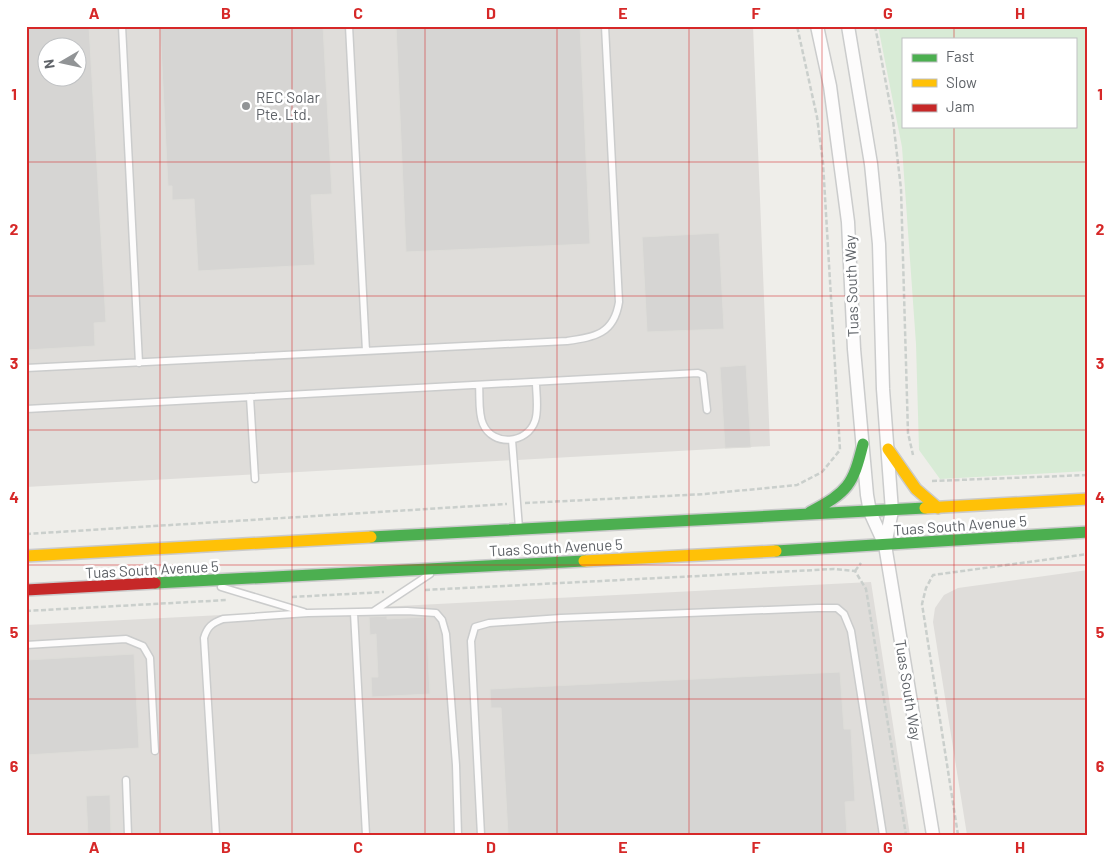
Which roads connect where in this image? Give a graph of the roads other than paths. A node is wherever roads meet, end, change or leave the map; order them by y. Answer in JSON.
{"nodes":[{"id":1,"x":122,"y":26,"type":"edge"},
{"id":2,"x":350,"y":26,"type":"edge"},
{"id":3,"x":605,"y":26,"type":"edge"},
{"id":4,"x":817,"y":26,"type":"edge"},
{"id":5,"x":848,"y":26,"type":"edge"},
{"id":6,"x":366,"y":351,"type":"junction"},
{"id":7,"x":139,"y":363,"type":"junction"},
{"id":8,"x":26,"y":368,"type":"edge"},
{"id":9,"x":536,"y":382,"type":"junction"},
{"id":10,"x":480,"y":385,"type":"junction"},
{"id":11,"x":250,"y":397,"type":"junction"},
{"id":12,"x":26,"y":409,"type":"edge"},
{"id":13,"x":707,"y":410,"type":"dead end"},
{"id":14,"x":512,"y":440,"type":"junction"},
{"id":15,"x":863,"y":444,"type":"junction"},
{"id":16,"x":888,"y":449,"type":"junction"},
{"id":17,"x":255,"y":478,"type":"dead end"},
{"id":18,"x":1088,"y":499,"type":"edge"},
{"id":19,"x":938,"y":508,"type":"junction"},
{"id":20,"x":892,"y":511,"type":"junction"},
{"id":21,"x":870,"y":512,"type":"junction"},
{"id":22,"x":805,"y":515,"type":"junction"},
{"id":23,"x":520,"y":530,"type":"junction"},
{"id":24,"x":1088,"y":532,"type":"edge"},
{"id":25,"x":885,"y":545,"type":"junction"},
{"id":26,"x":26,"y":556,"type":"edge"},
{"id":27,"x":439,"y":568,"type":"junction"},
{"id":28,"x":201,"y":581,"type":"junction"},
{"id":29,"x":26,"y":590,"type":"edge"},
{"id":30,"x":372,"y":612,"type":"junction"},
{"id":31,"x":308,"y":613,"type":"junction"},
{"id":32,"x":354,"y":613,"type":"junction"},
{"id":33,"x":26,"y":645,"type":"edge"},
{"id":34,"x":155,"y":751,"type":"dead end"},
{"id":35,"x":126,"y":780,"type":"dead end"},
{"id":36,"x":128,"y":835,"type":"edge"},
{"id":37,"x":216,"y":835,"type":"edge"},
{"id":38,"x":366,"y":835,"type":"edge"},
{"id":39,"x":458,"y":835,"type":"edge"},
{"id":40,"x":481,"y":835,"type":"edge"},
{"id":41,"x":883,"y":835,"type":"edge"},
{"id":42,"x":933,"y":835,"type":"edge"}],
"edges":[{"from":1,"to":7,"type":"lane"},
{"from":2,"to":6,"type":"lane"},
{"from":3,"to":6,"type":"lane"},
{"from":4,"to":15,"type":"street","name":"Tuas South Way"},
{"from":5,"to":16,"type":"street","name":"Tuas South Way"},
{"from":6,"to":7,"type":"lane"},
{"from":7,"to":8,"type":"lane"},
{"from":9,"to":10,"type":"lane"},
{"from":9,"to":13,"type":"lane"},
{"from":9,"to":14,"type":"lane"},
{"from":10,"to":11,"type":"lane"},
{"from":10,"to":14,"type":"lane"},
{"from":11,"to":12,"type":"lane"},
{"from":11,"to":17,"type":"lane"},
{"from":14,"to":23,"type":"lane"},
{"from":15,"to":21,"type":"street","name":"Tuas South Way"},
{"from":15,"to":22,"type":"street"},
{"from":16,"to":19,"type":"street"},
{"from":16,"to":20,"type":"street","name":"Tuas South Way"},
{"from":18,"to":19,"type":"street","name":"Tuas South Avenue 5"},
{"from":19,"to":20,"type":"street","name":"Tuas South Avenue 5"},
{"from":20,"to":21,"type":"street","name":"Tuas South Avenue 5"},
{"from":20,"to":25,"type":"street","name":"Tuas South Way"},
{"from":21,"to":22,"type":"street","name":"Tuas South Avenue 5"},
{"from":21,"to":25,"type":"street","name":"Tuas South Way"},
{"from":22,"to":23,"type":"street","name":"Tuas South Avenue 5"},
{"from":23,"to":26,"type":"street","name":"Tuas South Avenue 5"},
{"from":24,"to":25,"type":"street","name":"Tuas South Avenue 5"},
{"from":25,"to":27,"type":"street","name":"Tuas South Avenue 5"},
{"from":25,"to":42,"type":"street","name":"Tuas South Way"},
{"from":27,"to":28,"type":"street","name":"Tuas South Avenue 5"},
{"from":27,"to":30,"type":"lane"},
{"from":28,"to":29,"type":"street","name":"Tuas South Avenue 5"},
{"from":28,"to":31,"type":"lane"},
{"from":30,"to":32,"type":"lane"},
{"from":30,"to":39,"type":"lane"},
{"from":31,"to":32,"type":"lane"},
{"from":31,"to":37,"type":"lane"},
{"from":32,"to":38,"type":"lane"},
{"from":33,"to":34,"type":"lane"},
{"from":35,"to":36,"type":"lane"},
{"from":40,"to":41,"type":"lane"}]}
